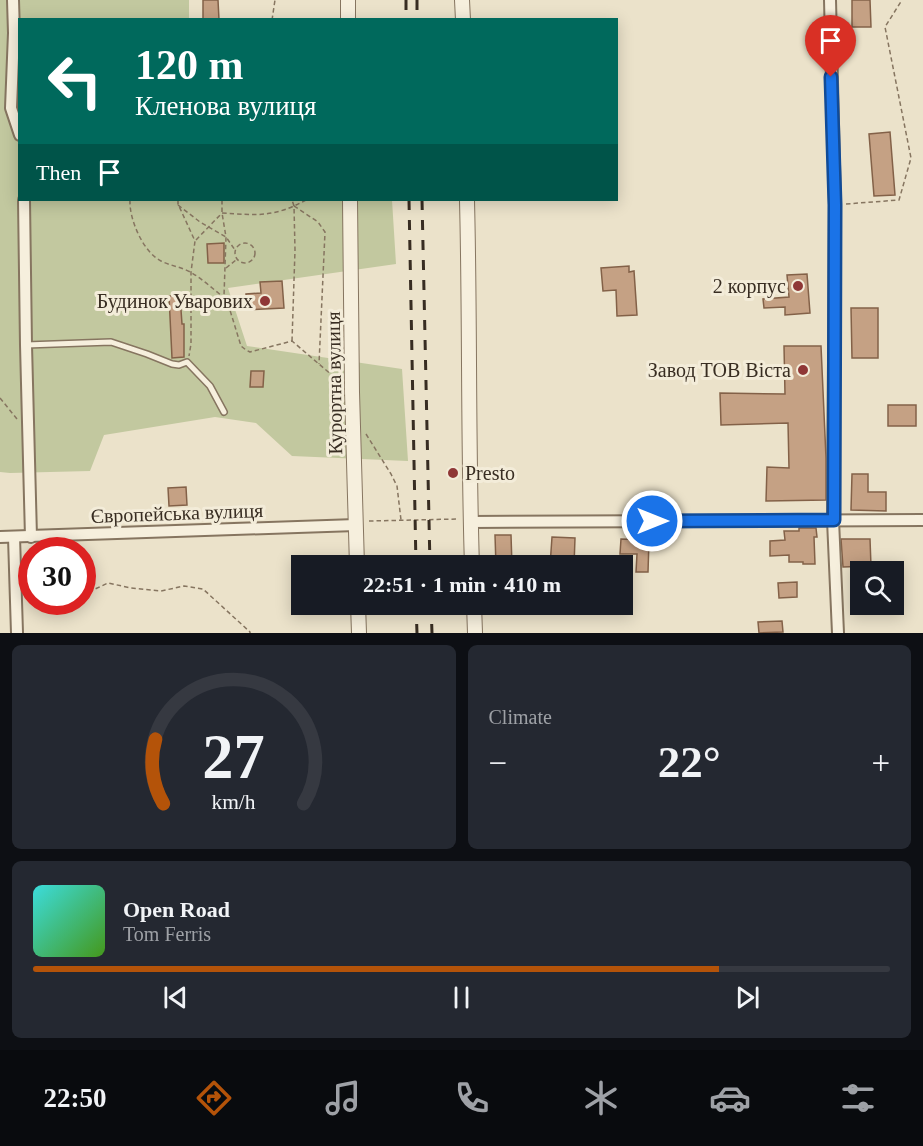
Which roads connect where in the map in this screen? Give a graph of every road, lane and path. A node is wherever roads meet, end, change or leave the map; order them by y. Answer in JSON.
{"nodes":[{"id":1,"x":13,"y":0,"type":"edge"},
{"id":2,"x":275,"y":0,"type":"edge"},
{"id":3,"x":348,"y":0,"type":"edge"},
{"id":4,"x":462,"y":0,"type":"edge"},
{"id":5,"x":830,"y":0,"type":"edge"},
{"id":6,"x":903,"y":0,"type":"edge"},
{"id":7,"x":272,"y":18,"type":"edge"},
{"id":8,"x":348,"y":18,"type":"edge"},
{"id":9,"x":463,"y":18,"type":"edge"},
{"id":10,"x":18,"y":129,"type":"edge"},
{"id":11,"x":24,"y":201,"type":"edge"},
{"id":12,"x":130,"y":201,"type":"edge"},
{"id":13,"x":222,"y":201,"type":"edge"},
{"id":14,"x":292,"y":201,"type":"edge"},
{"id":15,"x":304,"y":201,"type":"edge"},
{"id":16,"x":350,"y":201,"type":"edge"},
{"id":17,"x":467,"y":201,"type":"edge"},
{"id":18,"x":178,"y":204,"type":"joint"},
{"id":19,"x":835,"y":205,"type":"junction"},
{"id":20,"x":294,"y":206,"type":"junction"},
{"id":21,"x":222,"y":213,"type":"junction"},
{"id":22,"x":208,"y":228,"type":"junction"},
{"id":23,"x":226,"y":237,"type":"junction"},
{"id":24,"x":195,"y":241,"type":"junction"},
{"id":25,"x":235,"y":250,"type":"junction"},
{"id":26,"x":237,"y":260,"type":"junction"},
{"id":27,"x":226,"y":268,"type":"junction"},
{"id":28,"x":191,"y":272,"type":"junction"},
{"id":29,"x":224,"y":296,"type":"junction"},
{"id":30,"x":292,"y":341,"type":"junction"},
{"id":31,"x":26,"y":345,"type":"junction"},
{"id":32,"x":187,"y":362,"type":"junction"},
{"id":33,"x":319,"y":364,"type":"junction"},
{"id":34,"x":352,"y":392,"type":"junction"},
{"id":35,"x":0,"y":398,"type":"edge"},
{"id":36,"x":224,"y":412,"type":"dead end"},
{"id":37,"x":353,"y":419,"type":"junction"},
{"id":38,"x":28,"y":434,"type":"junction"},
{"id":39,"x":401,"y":520,"type":"junction"},
{"id":40,"x":470,"y":520,"type":"junction"},
{"id":41,"x":834,"y":520,"type":"junction"},
{"id":42,"x":923,"y":520,"type":"edge"},
{"id":43,"x":356,"y":523,"type":"junction"},
{"id":44,"x":0,"y":537,"type":"edge"},
{"id":45,"x":14,"y":537,"type":"junction"},
{"id":46,"x":18,"y":537,"type":"edge"},
{"id":47,"x":32,"y":537,"type":"joint"},
{"id":48,"x":357,"y":555,"type":"edge"},
{"id":49,"x":472,"y":555,"type":"edge"},
{"id":50,"x":96,"y":589,"type":"edge"},
{"id":51,"x":358,"y":615,"type":"edge"},
{"id":52,"x":474,"y":615,"type":"edge"},
{"id":53,"x":17,"y":633,"type":"edge"},
{"id":54,"x":250,"y":633,"type":"edge"},
{"id":55,"x":359,"y":633,"type":"edge"},
{"id":56,"x":475,"y":633,"type":"edge"},
{"id":57,"x":838,"y":633,"type":"edge"}],
"edges":[{"from":1,"to":10,"type":"street"},
{"from":2,"to":7,"type":"path"},
{"from":3,"to":8,"type":"street"},
{"from":4,"to":9,"type":"street"},
{"from":5,"to":19,"type":"street"},
{"from":6,"to":19,"type":"path"},
{"from":11,"to":31,"type":"street"},
{"from":12,"to":28,"type":"path"},
{"from":13,"to":21,"type":"path"},
{"from":14,"to":20,"type":"path"},
{"from":15,"to":20,"type":"path"},
{"from":16,"to":34,"type":"street","name":"Курортна вулиця"},
{"from":17,"to":40,"type":"street"},
{"from":18,"to":22,"type":"path"},
{"from":18,"to":24,"type":"path"},
{"from":19,"to":41,"type":"street"},
{"from":20,"to":21,"type":"path"},
{"from":20,"to":30,"type":"path"},
{"from":20,"to":33,"type":"path"},
{"from":21,"to":22,"type":"path"},
{"from":21,"to":23,"type":"path"},
{"from":22,"to":23,"type":"path"},
{"from":22,"to":24,"type":"path"},
{"from":23,"to":25,"type":"path"},
{"from":23,"to":27,"type":"path"},
{"from":24,"to":28,"type":"path"},
{"from":25,"to":26,"type":"path"},
{"from":25,"to":26,"type":"path"},
{"from":26,"to":27,"type":"path"},
{"from":27,"to":29,"type":"path"},
{"from":28,"to":29,"type":"path"},
{"from":28,"to":32,"type":"path"},
{"from":29,"to":30,"type":"path"},
{"from":30,"to":33,"type":"path"},
{"from":31,"to":32,"type":"lane"},
{"from":31,"to":38,"type":"street"},
{"from":32,"to":36,"type":"lane"},
{"from":33,"to":34,"type":"path"},
{"from":34,"to":37,"type":"street","name":"Курортна вулиця"},
{"from":35,"to":38,"type":"path"},
{"from":37,"to":39,"type":"path"},
{"from":37,"to":43,"type":"street","name":"Курортна вулиця"},
{"from":38,"to":47,"type":"street"},
{"from":39,"to":40,"type":"path"},
{"from":39,"to":43,"type":"path"},
{"from":40,"to":41,"type":"street"},
{"from":40,"to":49,"type":"street"},
{"from":41,"to":42,"type":"street"},
{"from":41,"to":57,"type":"street"},
{"from":43,"to":47,"type":"street","name":"Європейська вулиця"},
{"from":43,"to":48,"type":"street","name":"Курортна вулиця"},
{"from":44,"to":45,"type":"street","name":"Європейська вулиця"},
{"from":45,"to":46,"type":"street","name":"Європейська вулиця"},
{"from":45,"to":53,"type":"street"},
{"from":50,"to":54,"type":"path"},
{"from":51,"to":55,"type":"street"},
{"from":52,"to":56,"type":"street"}]}
